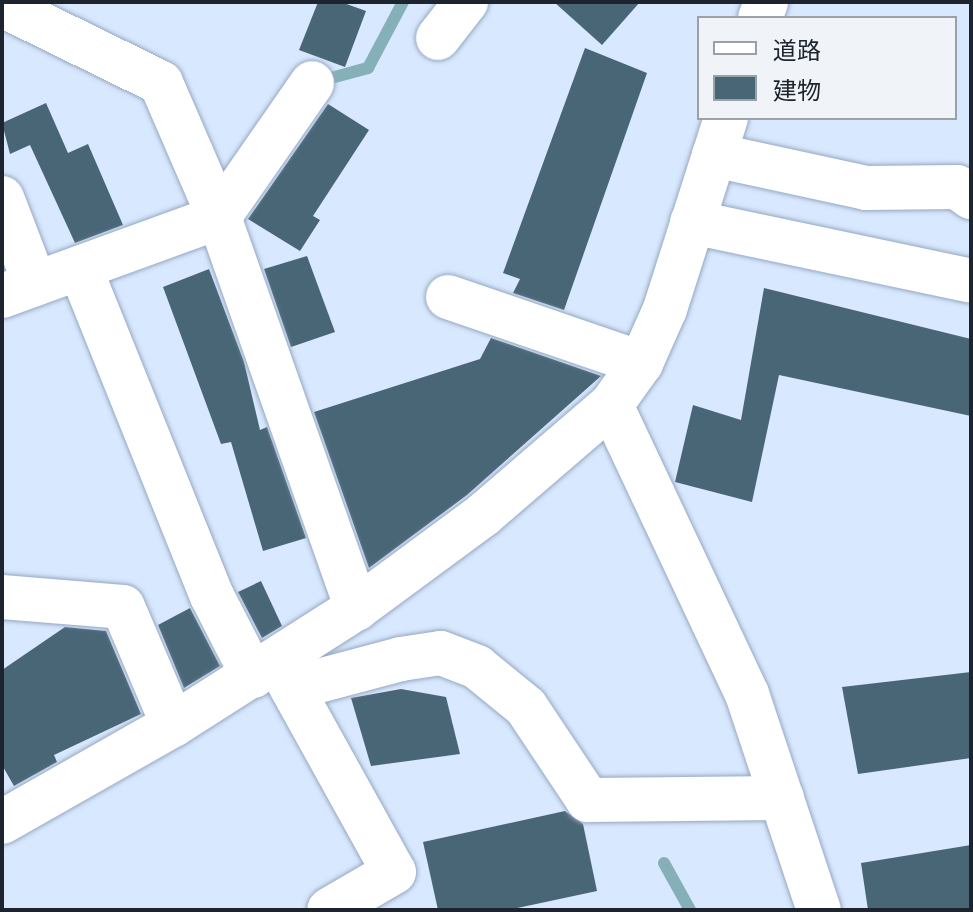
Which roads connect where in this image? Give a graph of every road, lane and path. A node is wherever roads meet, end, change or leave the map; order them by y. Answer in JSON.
{"nodes":[{"id":1,"x":466,"y":2,"type":"edge"},
{"id":2,"x":2,"y":5,"type":"edge"},
{"id":3,"x":438,"y":38,"type":"dead end"},
{"id":4,"x":312,"y":83,"type":"dead end"},
{"id":5,"x":720,"y":136,"type":"edge"},
{"id":6,"x":971,"y":197,"type":"edge"},
{"id":7,"x":2,"y":198,"type":"edge"},
{"id":8,"x":219,"y":217,"type":"junction"},
{"id":9,"x":692,"y":222,"type":"junction"},
{"id":10,"x":80,"y":268,"type":"junction"},
{"id":11,"x":971,"y":281,"type":"edge"},
{"id":12,"x":18,"y":290,"type":"edge"},
{"id":13,"x":448,"y":297,"type":"dead end"},
{"id":14,"x":641,"y":363,"type":"junction"},
{"id":15,"x":611,"y":405,"type":"junction"},
{"id":16,"x":2,"y":597,"type":"edge"},
{"id":17,"x":357,"y":608,"type":"junction"},
{"id":18,"x":274,"y":675,"type":"junction"},
{"id":19,"x":173,"y":725,"type":"junction"},
{"id":20,"x":782,"y":798,"type":"junction"},
{"id":21,"x":2,"y":822,"type":"edge"},
{"id":22,"x":329,"y":910,"type":"edge"},
{"id":23,"x":819,"y":910,"type":"edge"}],
"edges":[{"from":1,"to":3,"type":"street"},
{"from":2,"to":8,"type":"street"},
{"from":4,"to":8,"type":"street"},
{"from":5,"to":6,"type":"street"},
{"from":5,"to":9,"type":"street"},
{"from":7,"to":12,"type":"street"},
{"from":8,"to":10,"type":"street"},
{"from":8,"to":17,"type":"street"},
{"from":9,"to":11,"type":"street"},
{"from":9,"to":14,"type":"street"},
{"from":10,"to":12,"type":"street"},
{"from":10,"to":18,"type":"street"},
{"from":13,"to":14,"type":"street"},
{"from":14,"to":15,"type":"street"},
{"from":15,"to":17,"type":"street"},
{"from":15,"to":20,"type":"street"},
{"from":16,"to":19,"type":"street"},
{"from":17,"to":18,"type":"street"},
{"from":18,"to":19,"type":"street"},
{"from":18,"to":20,"type":"street"},
{"from":18,"to":22,"type":"street"},
{"from":19,"to":21,"type":"street"},
{"from":20,"to":23,"type":"street"}]}
